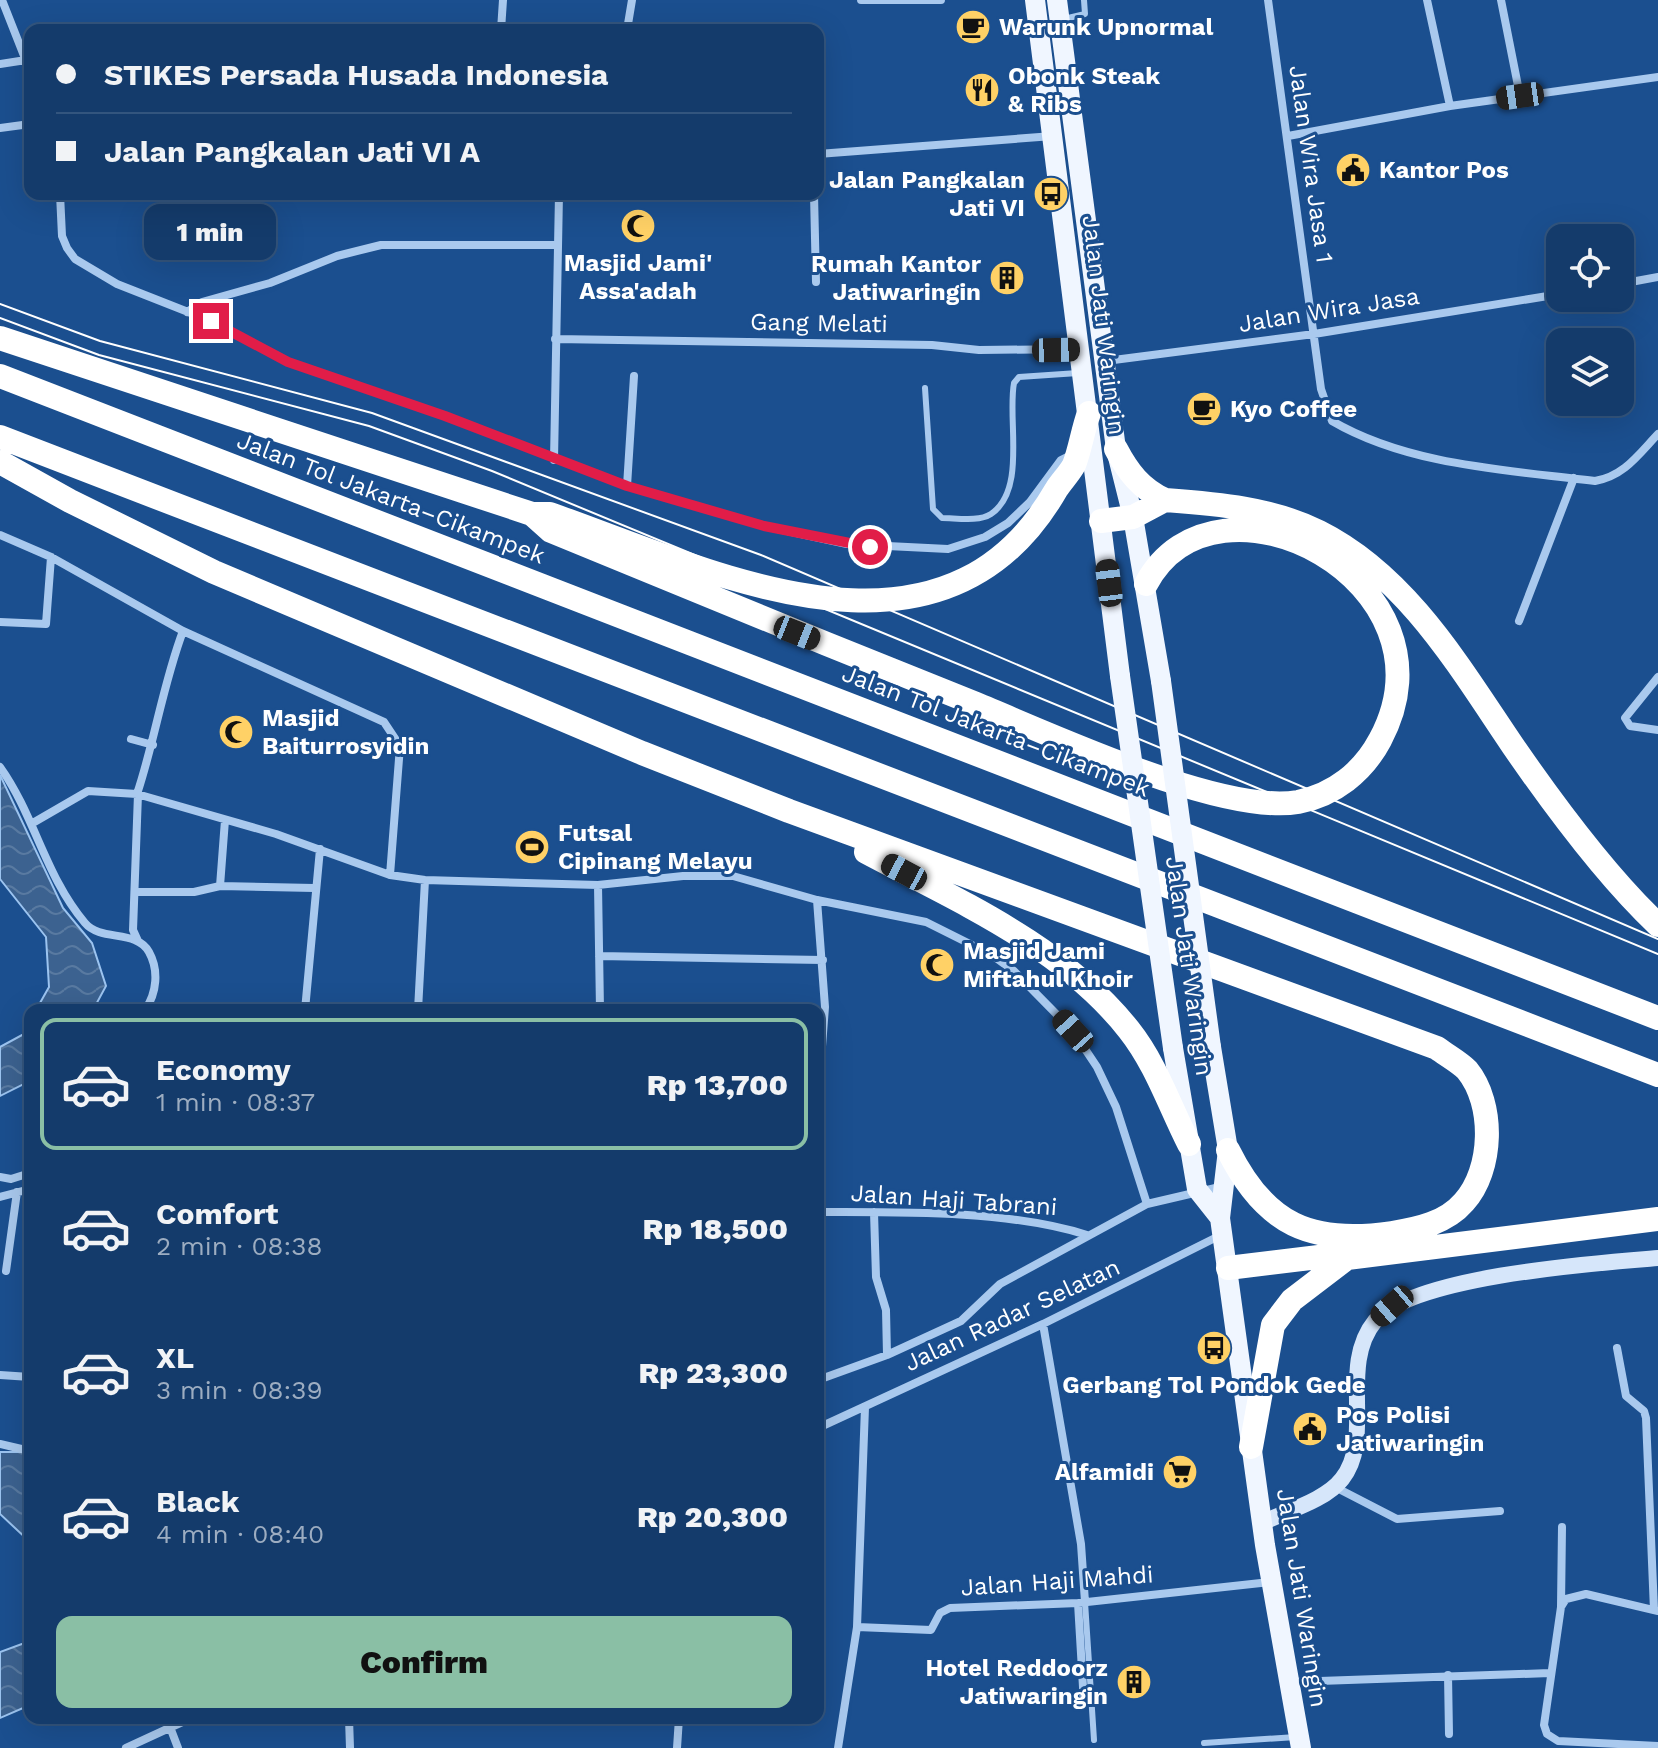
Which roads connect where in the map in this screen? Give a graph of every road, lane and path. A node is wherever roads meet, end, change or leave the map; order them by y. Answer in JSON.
{"nodes":[{"id":1,"x":2,"y":0,"type":"edge"},
{"id":2,"x":503,"y":0,"type":"edge"},
{"id":3,"x":632,"y":0,"type":"edge"},
{"id":4,"x":861,"y":0,"type":"edge"},
{"id":5,"x":941,"y":0,"type":"edge"},
{"id":6,"x":1035,"y":0,"type":"edge"},
{"id":7,"x":1084,"y":0,"type":"edge"},
{"id":8,"x":1268,"y":0,"type":"edge"},
{"id":9,"x":1427,"y":0,"type":"edge"},
{"id":10,"x":1501,"y":0,"type":"edge"},
{"id":11,"x":1058,"y":10,"type":"edge"},
{"id":12,"x":5,"y":20,"type":"edge"},
{"id":13,"x":501,"y":24,"type":"edge"},
{"id":14,"x":628,"y":24,"type":"edge"},
{"id":15,"x":24,"y":56,"type":"edge"},
{"id":16,"x":24,"y":60,"type":"edge"},
{"id":17,"x":0,"y":64,"type":"edge"},
{"id":18,"x":1658,"y":77,"type":"edge"},
{"id":19,"x":1520,"y":96,"type":"junction"},
{"id":20,"x":1450,"y":106,"type":"junction"},
{"id":21,"x":24,"y":125,"type":"edge"},
{"id":22,"x":0,"y":128,"type":"edge"},
{"id":23,"x":1054,"y":136,"type":"junction"},
{"id":24,"x":1288,"y":136,"type":"junction"},
{"id":25,"x":824,"y":154,"type":"edge"},
{"id":26,"x":60,"y":200,"type":"edge"},
{"id":27,"x":559,"y":200,"type":"edge"},
{"id":28,"x":814,"y":200,"type":"edge"},
{"id":29,"x":558,"y":245,"type":"junction"},
{"id":30,"x":1658,"y":277,"type":"edge"},
{"id":31,"x":1634,"y":281,"type":"edge"},
{"id":32,"x":816,"y":282,"type":"dead end"},
{"id":33,"x":1546,"y":296,"type":"edge"},
{"id":34,"x":187,"y":312,"type":"junction"},
{"id":35,"x":1314,"y":334,"type":"junction"},
{"id":36,"x":0,"y":338,"type":"edge"},
{"id":37,"x":555,"y":339,"type":"junction"},
{"id":38,"x":1081,"y":349,"type":"junction"},
{"id":39,"x":1103,"y":361,"type":"junction"},
{"id":40,"x":1084,"y":372,"type":"junction"},
{"id":41,"x":0,"y":376,"type":"edge"},
{"id":42,"x":634,"y":376,"type":"dead end"},
{"id":43,"x":925,"y":388,"type":"dead end"},
{"id":44,"x":1089,"y":413,"type":"junction"},
{"id":45,"x":1658,"y":434,"type":"edge"},
{"id":46,"x":0,"y":437,"type":"edge"},
{"id":47,"x":1116,"y":449,"type":"junction"},
{"id":48,"x":1076,"y":452,"type":"junction"},
{"id":49,"x":554,"y":460,"type":"junction"},
{"id":50,"x":0,"y":462,"type":"edge"},
{"id":51,"x":1574,"y":478,"type":"junction"},
{"id":52,"x":627,"y":486,"type":"junction"},
{"id":53,"x":1165,"y":500,"type":"junction"},
{"id":54,"x":532,"y":514,"type":"junction"},
{"id":55,"x":1133,"y":517,"type":"junction"},
{"id":56,"x":1101,"y":521,"type":"junction"},
{"id":57,"x":0,"y":535,"type":"edge"},
{"id":58,"x":51,"y":557,"type":"junction"},
{"id":59,"x":1146,"y":584,"type":"junction"},
{"id":60,"x":774,"y":589,"type":"junction"},
{"id":61,"x":703,"y":594,"type":"junction"},
{"id":62,"x":1519,"y":621,"type":"dead end"},
{"id":63,"x":0,"y":622,"type":"edge"},
{"id":64,"x":183,"y":631,"type":"junction"},
{"id":65,"x":1658,"y":677,"type":"edge"},
{"id":66,"x":1658,"y":730,"type":"edge"},
{"id":67,"x":131,"y":739,"type":"dead end"},
{"id":68,"x":153,"y":745,"type":"junction"},
{"id":69,"x":0,"y":767,"type":"edge"},
{"id":70,"x":137,"y":794,"type":"junction"},
{"id":71,"x":789,"y":811,"type":"junction"},
{"id":72,"x":225,"y":820,"type":"junction"},
{"id":73,"x":31,"y":824,"type":"junction"},
{"id":74,"x":320,"y":849,"type":"junction"},
{"id":75,"x":390,"y":875,"type":"junction"},
{"id":76,"x":425,"y":880,"type":"junction"},
{"id":77,"x":598,"y":885,"type":"junction"},
{"id":78,"x":220,"y":886,"type":"junction"},
{"id":79,"x":314,"y":888,"type":"junction"},
{"id":80,"x":135,"y":892,"type":"junction"},
{"id":81,"x":817,"y":900,"type":"junction"},
{"id":82,"x":1658,"y":925,"type":"edge"},
{"id":83,"x":138,"y":941,"type":"junction"},
{"id":84,"x":599,"y":956,"type":"junction"},
{"id":85,"x":823,"y":960,"type":"junction"},
{"id":86,"x":148,"y":1004,"type":"edge"},
{"id":87,"x":305,"y":1004,"type":"edge"},
{"id":88,"x":418,"y":1004,"type":"edge"},
{"id":89,"x":600,"y":1004,"type":"edge"},
{"id":90,"x":1658,"y":1018,"type":"edge"},
{"id":91,"x":824,"y":1020,"type":"edge"},
{"id":92,"x":1658,"y":1075,"type":"edge"},
{"id":93,"x":1189,"y":1144,"type":"junction"},
{"id":94,"x":1228,"y":1150,"type":"junction"},
{"id":95,"x":24,"y":1175,"type":"edge"},
{"id":96,"x":0,"y":1177,"type":"edge"},
{"id":97,"x":1225,"y":1186,"type":"junction"},
{"id":98,"x":1197,"y":1189,"type":"junction"},
{"id":99,"x":24,"y":1190,"type":"edge"},
{"id":100,"x":17,"y":1192,"type":"junction"},
{"id":101,"x":0,"y":1197,"type":"edge"},
{"id":102,"x":1147,"y":1204,"type":"junction"},
{"id":103,"x":824,"y":1212,"type":"edge"},
{"id":104,"x":874,"y":1212,"type":"junction"},
{"id":105,"x":1658,"y":1219,"type":"edge"},
{"id":106,"x":1221,"y":1227,"type":"junction"},
{"id":107,"x":1087,"y":1235,"type":"junction"},
{"id":108,"x":1347,"y":1258,"type":"junction"},
{"id":109,"x":1658,"y":1258,"type":"edge"},
{"id":110,"x":1228,"y":1268,"type":"junction"},
{"id":111,"x":6,"y":1271,"type":"dead end"},
{"id":112,"x":1043,"y":1324,"type":"junction"},
{"id":113,"x":1617,"y":1348,"type":"dead end"},
{"id":114,"x":887,"y":1355,"type":"junction"},
{"id":115,"x":0,"y":1375,"type":"edge"},
{"id":116,"x":24,"y":1377,"type":"edge"},
{"id":117,"x":824,"y":1378,"type":"edge"},
{"id":118,"x":865,"y":1407,"type":"junction"},
{"id":119,"x":824,"y":1425,"type":"edge"},
{"id":120,"x":0,"y":1444,"type":"edge"},
{"id":121,"x":1251,"y":1447,"type":"junction"},
{"id":122,"x":24,"y":1450,"type":"edge"},
{"id":123,"x":1653,"y":1476,"type":"edge"},
{"id":124,"x":1334,"y":1487,"type":"junction"},
{"id":125,"x":1500,"y":1511,"type":"dead end"},
{"id":126,"x":1655,"y":1516,"type":"edge"},
{"id":127,"x":1262,"y":1523,"type":"junction"},
{"id":128,"x":1562,"y":1527,"type":"dead end"},
{"id":129,"x":1271,"y":1582,"type":"junction"},
{"id":130,"x":1082,"y":1602,"type":"junction"},
{"id":131,"x":1561,"y":1607,"type":"junction"},
{"id":132,"x":1656,"y":1611,"type":"edge"},
{"id":133,"x":857,"y":1627,"type":"junction"},
{"id":134,"x":1550,"y":1673,"type":"junction"},
{"id":135,"x":1448,"y":1675,"type":"junction"},
{"id":136,"x":1289,"y":1682,"type":"junction"},
{"id":137,"x":1084,"y":1704,"type":"dead end"},
{"id":138,"x":177,"y":1724,"type":"edge"},
{"id":139,"x":349,"y":1724,"type":"edge"},
{"id":140,"x":679,"y":1724,"type":"edge"},
{"id":141,"x":170,"y":1727,"type":"junction"},
{"id":142,"x":1449,"y":1734,"type":"dead end"},
{"id":143,"x":1094,"y":1740,"type":"dead end"},
{"id":144,"x":1300,"y":1742,"type":"edge"},
{"id":145,"x":1204,"y":1743,"type":"dead end"},
{"id":146,"x":1658,"y":1746,"type":"edge"},
{"id":147,"x":126,"y":1748,"type":"edge"},
{"id":148,"x":178,"y":1748,"type":"edge"},
{"id":149,"x":350,"y":1748,"type":"edge"},
{"id":150,"x":677,"y":1748,"type":"edge"},
{"id":151,"x":838,"y":1748,"type":"edge"}],
"edges":[{"from":1,"to":12,"type":"street"},
{"from":2,"to":13,"type":"street"},
{"from":3,"to":14,"type":"street"},
{"from":4,"to":5,"type":"street"},
{"from":6,"to":23,"type":"main road","name":"Jalan Jati Waringin"},
{"from":7,"to":11,"type":"lane"},
{"from":8,"to":24,"type":"street","name":"Jalan Wira Jasa 1"},
{"from":9,"to":20,"type":"street"},
{"from":10,"to":19,"type":"street"},
{"from":11,"to":39,"type":"main road","name":"Jalan Jati Waringin"},
{"from":12,"to":15,"type":"street"},
{"from":16,"to":17,"type":"street"},
{"from":18,"to":19,"type":"street"},
{"from":19,"to":20,"type":"street"},
{"from":20,"to":24,"type":"street"},
{"from":21,"to":22,"type":"street"},
{"from":23,"to":25,"type":"street"},
{"from":23,"to":38,"type":"main road","name":"Jalan Jati Waringin"},
{"from":24,"to":35,"type":"street","name":"Jalan Wira Jasa 1"},
{"from":26,"to":34,"type":"street"},
{"from":27,"to":29,"type":"street"},
{"from":28,"to":32,"type":"street"},
{"from":29,"to":34,"type":"street"},
{"from":29,"to":37,"type":"street"},
{"from":30,"to":31,"type":"street"},
{"from":33,"to":35,"type":"street","name":"Jalan Wira Jasa"},
{"from":34,"to":49,"type":"street"},
{"from":35,"to":39,"type":"street","name":"Jalan Wira Jasa"},
{"from":35,"to":51,"type":"street","name":"Jalan Wira Jasa 1"},
{"from":36,"to":54,"type":"highway"},
{"from":37,"to":38,"type":"street","name":"Gang Melati"},
{"from":37,"to":49,"type":"street"},
{"from":38,"to":40,"type":"main road","name":"Jalan Jati Waringin"},
{"from":39,"to":47,"type":"main road","name":"Jalan Jati Waringin"},
{"from":40,"to":43,"type":"lane"},
{"from":40,"to":44,"type":"main road","name":"Jalan Jati Waringin"},
{"from":41,"to":90,"type":"highway","name":"Jalan Tol Jakarta–Cikampek"},
{"from":42,"to":52,"type":"street"},
{"from":44,"to":48,"type":"highway"},
{"from":44,"to":56,"type":"main road","name":"Jalan Jati Waringin"},
{"from":45,"to":51,"type":"street","name":"Jalan Wira Jasa 1"},
{"from":46,"to":92,"type":"highway"},
{"from":47,"to":53,"type":"highway"},
{"from":47,"to":55,"type":"main road","name":"Jalan Jati Waringin"},
{"from":48,"to":52,"type":"street"},
{"from":48,"to":60,"type":"highway"},
{"from":49,"to":52,"type":"street"},
{"from":50,"to":71,"type":"highway"},
{"from":51,"to":62,"type":"street"},
{"from":53,"to":55,"type":"highway"},
{"from":53,"to":82,"type":"highway"},
{"from":54,"to":60,"type":"highway"},
{"from":54,"to":61,"type":"highway"},
{"from":55,"to":56,"type":"highway"},
{"from":55,"to":59,"type":"main road","name":"Jalan Jati Waringin"},
{"from":56,"to":93,"type":"main road","name":"Jalan Jati Waringin","bridge":true},
{"from":57,"to":58,"type":"street"},
{"from":58,"to":63,"type":"street"},
{"from":58,"to":64,"type":"street"},
{"from":59,"to":61,"type":"highway"},
{"from":59,"to":94,"type":"main road","name":"Jalan Jati Waringin","bridge":true},
{"from":60,"to":61,"type":"highway"},
{"from":64,"to":68,"type":"street"},
{"from":64,"to":75,"type":"street"},
{"from":65,"to":66,"type":"street"},
{"from":67,"to":68,"type":"street"},
{"from":68,"to":70,"type":"street"},
{"from":69,"to":73,"type":"street"},
{"from":70,"to":72,"type":"street"},
{"from":70,"to":73,"type":"street"},
{"from":70,"to":80,"type":"street"},
{"from":71,"to":93,"type":"highway"},
{"from":71,"to":94,"type":"highway"},
{"from":72,"to":74,"type":"street"},
{"from":72,"to":78,"type":"street"},
{"from":73,"to":83,"type":"street"},
{"from":74,"to":75,"type":"street"},
{"from":74,"to":79,"type":"street"},
{"from":75,"to":76,"type":"street"},
{"from":76,"to":77,"type":"street"},
{"from":76,"to":88,"type":"street"},
{"from":77,"to":81,"type":"street"},
{"from":77,"to":84,"type":"street"},
{"from":78,"to":79,"type":"street"},
{"from":78,"to":80,"type":"street"},
{"from":79,"to":87,"type":"street"},
{"from":80,"to":83,"type":"street"},
{"from":81,"to":85,"type":"street"},
{"from":81,"to":102,"type":"street"},
{"from":83,"to":86,"type":"street"},
{"from":84,"to":85,"type":"street"},
{"from":84,"to":89,"type":"street"},
{"from":85,"to":91,"type":"street"},
{"from":93,"to":98,"type":"main road","name":"Jalan Jati Waringin"},
{"from":94,"to":97,"type":"main road","name":"Jalan Jati Waringin"},
{"from":95,"to":96,"type":"street"},
{"from":97,"to":98,"type":"street"},
{"from":97,"to":106,"type":"main road","name":"Jalan Jati Waringin"},
{"from":98,"to":102,"type":"street"},
{"from":98,"to":106,"type":"main road","name":"Jalan Jati Waringin"},
{"from":99,"to":100,"type":"street"},
{"from":100,"to":101,"type":"street"},
{"from":100,"to":111,"type":"street"},
{"from":102,"to":107,"type":"street"},
{"from":103,"to":104,"type":"street","name":"Jalan Haji Tabrani"},
{"from":104,"to":107,"type":"street","name":"Jalan Haji Tabrani"},
{"from":104,"to":114,"type":"street"},
{"from":105,"to":108,"type":"highway"},
{"from":106,"to":110,"type":"main road","name":"Jalan Jati Waringin"},
{"from":106,"to":112,"type":"street","name":"Jalan Radar Selatan"},
{"from":107,"to":114,"type":"street"},
{"from":108,"to":110,"type":"highway"},
{"from":108,"to":121,"type":"highway"},
{"from":109,"to":124,"type":"street"},
{"from":110,"to":121,"type":"main road","name":"Jalan Jati Waringin"},
{"from":112,"to":118,"type":"street","name":"Jalan Radar Selatan"},
{"from":112,"to":130,"type":"street"},
{"from":113,"to":123,"type":"street"},
{"from":114,"to":117,"type":"street"},
{"from":115,"to":116,"type":"street"},
{"from":118,"to":119,"type":"street","name":"Jalan Radar Selatan"},
{"from":118,"to":133,"type":"street"},
{"from":120,"to":122,"type":"street"},
{"from":121,"to":127,"type":"main road","name":"Jalan Jati Waringin"},
{"from":123,"to":126,"type":"street"},
{"from":124,"to":125,"type":"street"},
{"from":124,"to":127,"type":"street"},
{"from":126,"to":132,"type":"street"},
{"from":127,"to":129,"type":"main road","name":"Jalan Jati Waringin"},
{"from":128,"to":131,"type":"street"},
{"from":129,"to":130,"type":"street","name":"Jalan Haji Mahdi"},
{"from":129,"to":136,"type":"main road","name":"Jalan Jati Waringin"},
{"from":130,"to":133,"type":"street","name":"Jalan Haji Mahdi"},
{"from":130,"to":137,"type":"street"},
{"from":130,"to":143,"type":"lane"},
{"from":131,"to":132,"type":"street"},
{"from":131,"to":134,"type":"street"},
{"from":133,"to":151,"type":"street"},
{"from":134,"to":135,"type":"street"},
{"from":134,"to":146,"type":"street"},
{"from":135,"to":136,"type":"street"},
{"from":135,"to":142,"type":"street"},
{"from":136,"to":144,"type":"main road","name":"Jalan Jati Waringin"},
{"from":138,"to":141,"type":"street"},
{"from":139,"to":149,"type":"street"},
{"from":140,"to":150,"type":"street"},
{"from":141,"to":147,"type":"street"},
{"from":141,"to":148,"type":"street"},
{"from":144,"to":145,"type":"lane"}]}
